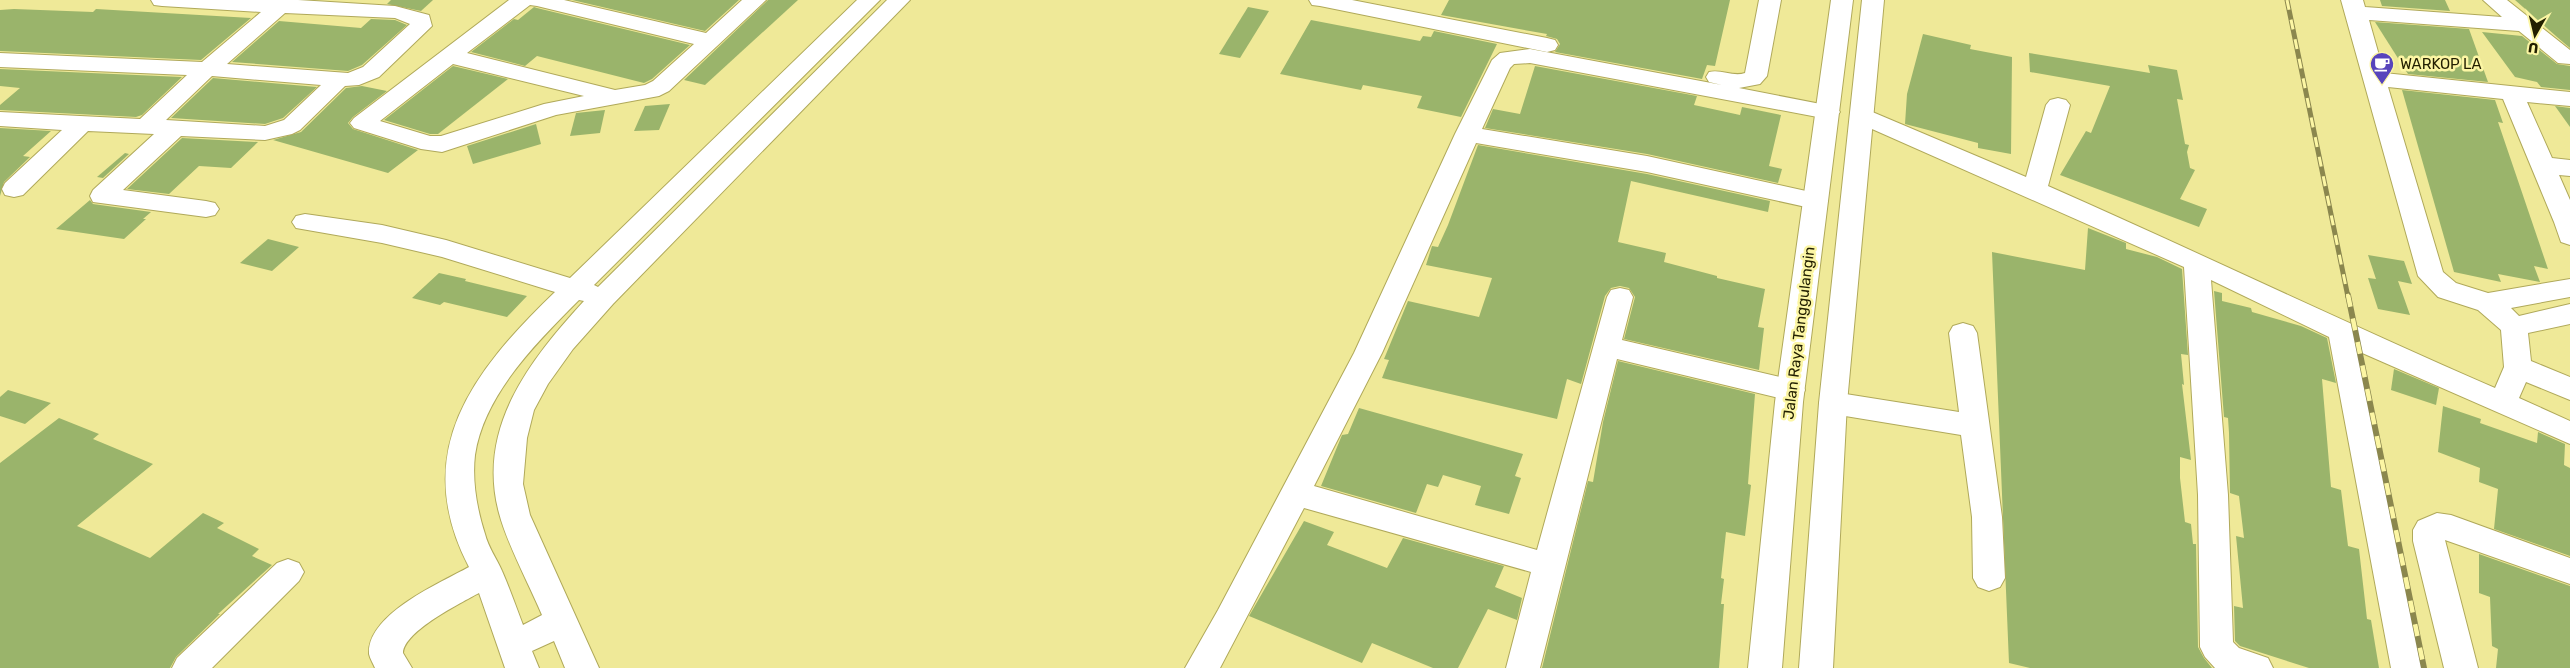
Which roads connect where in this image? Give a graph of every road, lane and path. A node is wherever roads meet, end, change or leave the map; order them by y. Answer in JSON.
{"nodes":[{"id":1,"x":162,"y":0,"type":"edge"},
{"id":2,"x":522,"y":0,"type":"edge"},
{"id":3,"x":537,"y":0,"type":"edge"},
{"id":4,"x":755,"y":0,"type":"edge"},
{"id":5,"x":1320,"y":0,"type":"edge"},
{"id":6,"x":1770,"y":0,"type":"edge"},
{"id":7,"x":1842,"y":0,"type":"edge"},
{"id":8,"x":2474,"y":0,"type":"edge"},
{"id":9,"x":2494,"y":0,"type":"edge"},
{"id":10,"x":1870,"y":1,"type":"edge"},
{"id":11,"x":283,"y":2,"type":"edge"},
{"id":12,"x":877,"y":2,"type":"edge"},
{"id":13,"x":2354,"y":7,"type":"edge"},
{"id":14,"x":2481,"y":21,"type":"junction"},
{"id":15,"x":2523,"y":25,"type":"junction"},
{"id":16,"x":711,"y":41,"type":"junction"},
{"id":17,"x":450,"y":56,"type":"junction"},
{"id":18,"x":2566,"y":58,"type":"dead end"},
{"id":19,"x":0,"y":60,"type":"edge"},
{"id":20,"x":207,"y":69,"type":"junction"},
{"id":21,"x":2374,"y":79,"type":"junction"},
{"id":22,"x":339,"y":80,"type":"junction"},
{"id":23,"x":2513,"y":94,"type":"junction"},
{"id":24,"x":618,"y":97,"type":"junction"},
{"id":25,"x":2570,"y":99,"type":"edge"},
{"id":26,"x":2058,"y":105,"type":"dead end"},
{"id":27,"x":1828,"y":112,"type":"junction"},
{"id":28,"x":1862,"y":116,"type":"junction"},
{"id":29,"x":0,"y":119,"type":"edge"},
{"id":30,"x":82,"y":124,"type":"junction"},
{"id":31,"x":145,"y":127,"type":"junction"},
{"id":32,"x":174,"y":129,"type":"junction"},
{"id":33,"x":1467,"y":134,"type":"junction"},
{"id":34,"x":2543,"y":165,"type":"junction"},
{"id":35,"x":2570,"y":168,"type":"edge"},
{"id":36,"x":17,"y":189,"type":"edge"},
{"id":37,"x":2035,"y":190,"type":"junction"},
{"id":38,"x":1815,"y":201,"type":"junction"},
{"id":39,"x":206,"y":208,"type":"dead end"},
{"id":40,"x":305,"y":222,"type":"dead end"},
{"id":41,"x":2569,"y":228,"type":"edge"},
{"id":42,"x":2197,"y":262,"type":"junction"},
{"id":43,"x":2570,"y":288,"type":"edge"},
{"id":44,"x":573,"y":290,"type":"junction"},
{"id":45,"x":604,"y":297,"type":"junction"},
{"id":46,"x":1620,"y":297,"type":"dead end"},
{"id":47,"x":2488,"y":303,"type":"junction"},
{"id":48,"x":2570,"y":314,"type":"edge"},
{"id":49,"x":2514,"y":327,"type":"junction"},
{"id":50,"x":2342,"y":332,"type":"junction"},
{"id":51,"x":1963,"y":333,"type":"dead end"},
{"id":52,"x":1608,"y":347,"type":"junction"},
{"id":53,"x":2518,"y":367,"type":"junction"},
{"id":54,"x":2570,"y":389,"type":"edge"},
{"id":55,"x":1791,"y":390,"type":"junction"},
{"id":56,"x":1833,"y":404,"type":"junction"},
{"id":57,"x":2504,"y":404,"type":"junction"},
{"id":58,"x":1975,"y":426,"type":"junction"},
{"id":59,"x":2570,"y":433,"type":"edge"},
{"id":60,"x":1294,"y":493,"type":"junction"},
{"id":61,"x":1529,"y":560,"type":"dead end"},
{"id":62,"x":2570,"y":571,"type":"edge"},
{"id":63,"x":288,"y":572,"type":"dead end"},
{"id":64,"x":487,"y":573,"type":"junction"},
{"id":65,"x":1989,"y":578,"type":"dead end"},
{"id":66,"x":560,"y":622,"type":"junction"},
{"id":67,"x":517,"y":656,"type":"edge"},
{"id":68,"x":189,"y":668,"type":"edge"},
{"id":69,"x":395,"y":668,"type":"edge"},
{"id":70,"x":582,"y":668,"type":"edge"},
{"id":71,"x":1202,"y":668,"type":"edge"},
{"id":72,"x":1523,"y":668,"type":"edge"},
{"id":73,"x":1765,"y":668,"type":"edge"},
{"id":74,"x":1816,"y":668,"type":"edge"},
{"id":75,"x":2256,"y":668,"type":"edge"},
{"id":76,"x":2408,"y":668,"type":"edge"},
{"id":77,"x":2460,"y":668,"type":"edge"}],
"edges":[{"from":1,"to":11,"type":"main road"},
{"from":2,"to":17,"type":"main road"},
{"from":3,"to":16,"type":"main road"},
{"from":4,"to":16,"type":"main road"},
{"from":5,"to":6,"type":"main road"},
{"from":7,"to":27,"type":"main road","name":"Jalan Raya Tanggulangin"},
{"from":8,"to":14,"type":"main road"},
{"from":9,"to":15,"type":"main road"},
{"from":10,"to":28,"type":"main road"},
{"from":11,"to":20,"type":"main road"},
{"from":11,"to":22,"type":"main road"},
{"from":12,"to":44,"type":"main road"},
{"from":12,"to":45,"type":"main road"},
{"from":13,"to":14,"type":"main road"},
{"from":13,"to":21,"type":"main road"},
{"from":14,"to":15,"type":"main road"},
{"from":15,"to":18,"type":"main road"},
{"from":16,"to":24,"type":"main road"},
{"from":17,"to":24,"type":"main road"},
{"from":17,"to":24,"type":"main road"},
{"from":19,"to":20,"type":"main road"},
{"from":20,"to":22,"type":"main road"},
{"from":20,"to":31,"type":"main road"},
{"from":21,"to":23,"type":"main road"},
{"from":21,"to":47,"type":"main road"},
{"from":22,"to":32,"type":"main road"},
{"from":23,"to":25,"type":"main road"},
{"from":23,"to":34,"type":"main road"},
{"from":26,"to":37,"type":"main road"},
{"from":27,"to":33,"type":"main road"},
{"from":27,"to":38,"type":"main road","name":"Jalan Raya Tanggulangin"},
{"from":28,"to":37,"type":"main road"},
{"from":28,"to":56,"type":"main road"},
{"from":29,"to":30,"type":"main road"},
{"from":30,"to":31,"type":"main road"},
{"from":30,"to":36,"type":"main road"},
{"from":31,"to":32,"type":"main road"},
{"from":32,"to":39,"type":"main road"},
{"from":33,"to":38,"type":"main road"},
{"from":33,"to":60,"type":"main road"},
{"from":34,"to":35,"type":"main road"},
{"from":34,"to":41,"type":"main road"},
{"from":37,"to":42,"type":"main road"},
{"from":38,"to":55,"type":"main road","name":"Jalan Raya Tanggulangin"},
{"from":40,"to":44,"type":"main road"},
{"from":42,"to":50,"type":"main road"},
{"from":42,"to":75,"type":"main road"},
{"from":43,"to":47,"type":"main road"},
{"from":44,"to":45,"type":"main road"},
{"from":44,"to":64,"type":"main road"},
{"from":45,"to":66,"type":"main road"},
{"from":46,"to":52,"type":"main road"},
{"from":47,"to":49,"type":"main road"},
{"from":48,"to":49,"type":"main road"},
{"from":49,"to":53,"type":"main road"},
{"from":50,"to":57,"type":"main road"},
{"from":50,"to":76,"type":"main road"},
{"from":51,"to":58,"type":"main road"},
{"from":52,"to":55,"type":"main road"},
{"from":52,"to":72,"type":"main road"},
{"from":53,"to":54,"type":"main road"},
{"from":53,"to":57,"type":"main road"},
{"from":55,"to":73,"type":"main road","name":"Jalan Raya Tanggulangin"},
{"from":56,"to":58,"type":"main road"},
{"from":56,"to":74,"type":"main road"},
{"from":57,"to":59,"type":"main road"},
{"from":58,"to":65,"type":"main road"},
{"from":60,"to":61,"type":"main road"},
{"from":60,"to":71,"type":"main road"},
{"from":62,"to":77,"type":"main road"},
{"from":63,"to":68,"type":"main road"},
{"from":64,"to":67,"type":"main road"},
{"from":64,"to":69,"type":"main road"},
{"from":66,"to":67,"type":"main road"},
{"from":66,"to":70,"type":"main road"}]}
